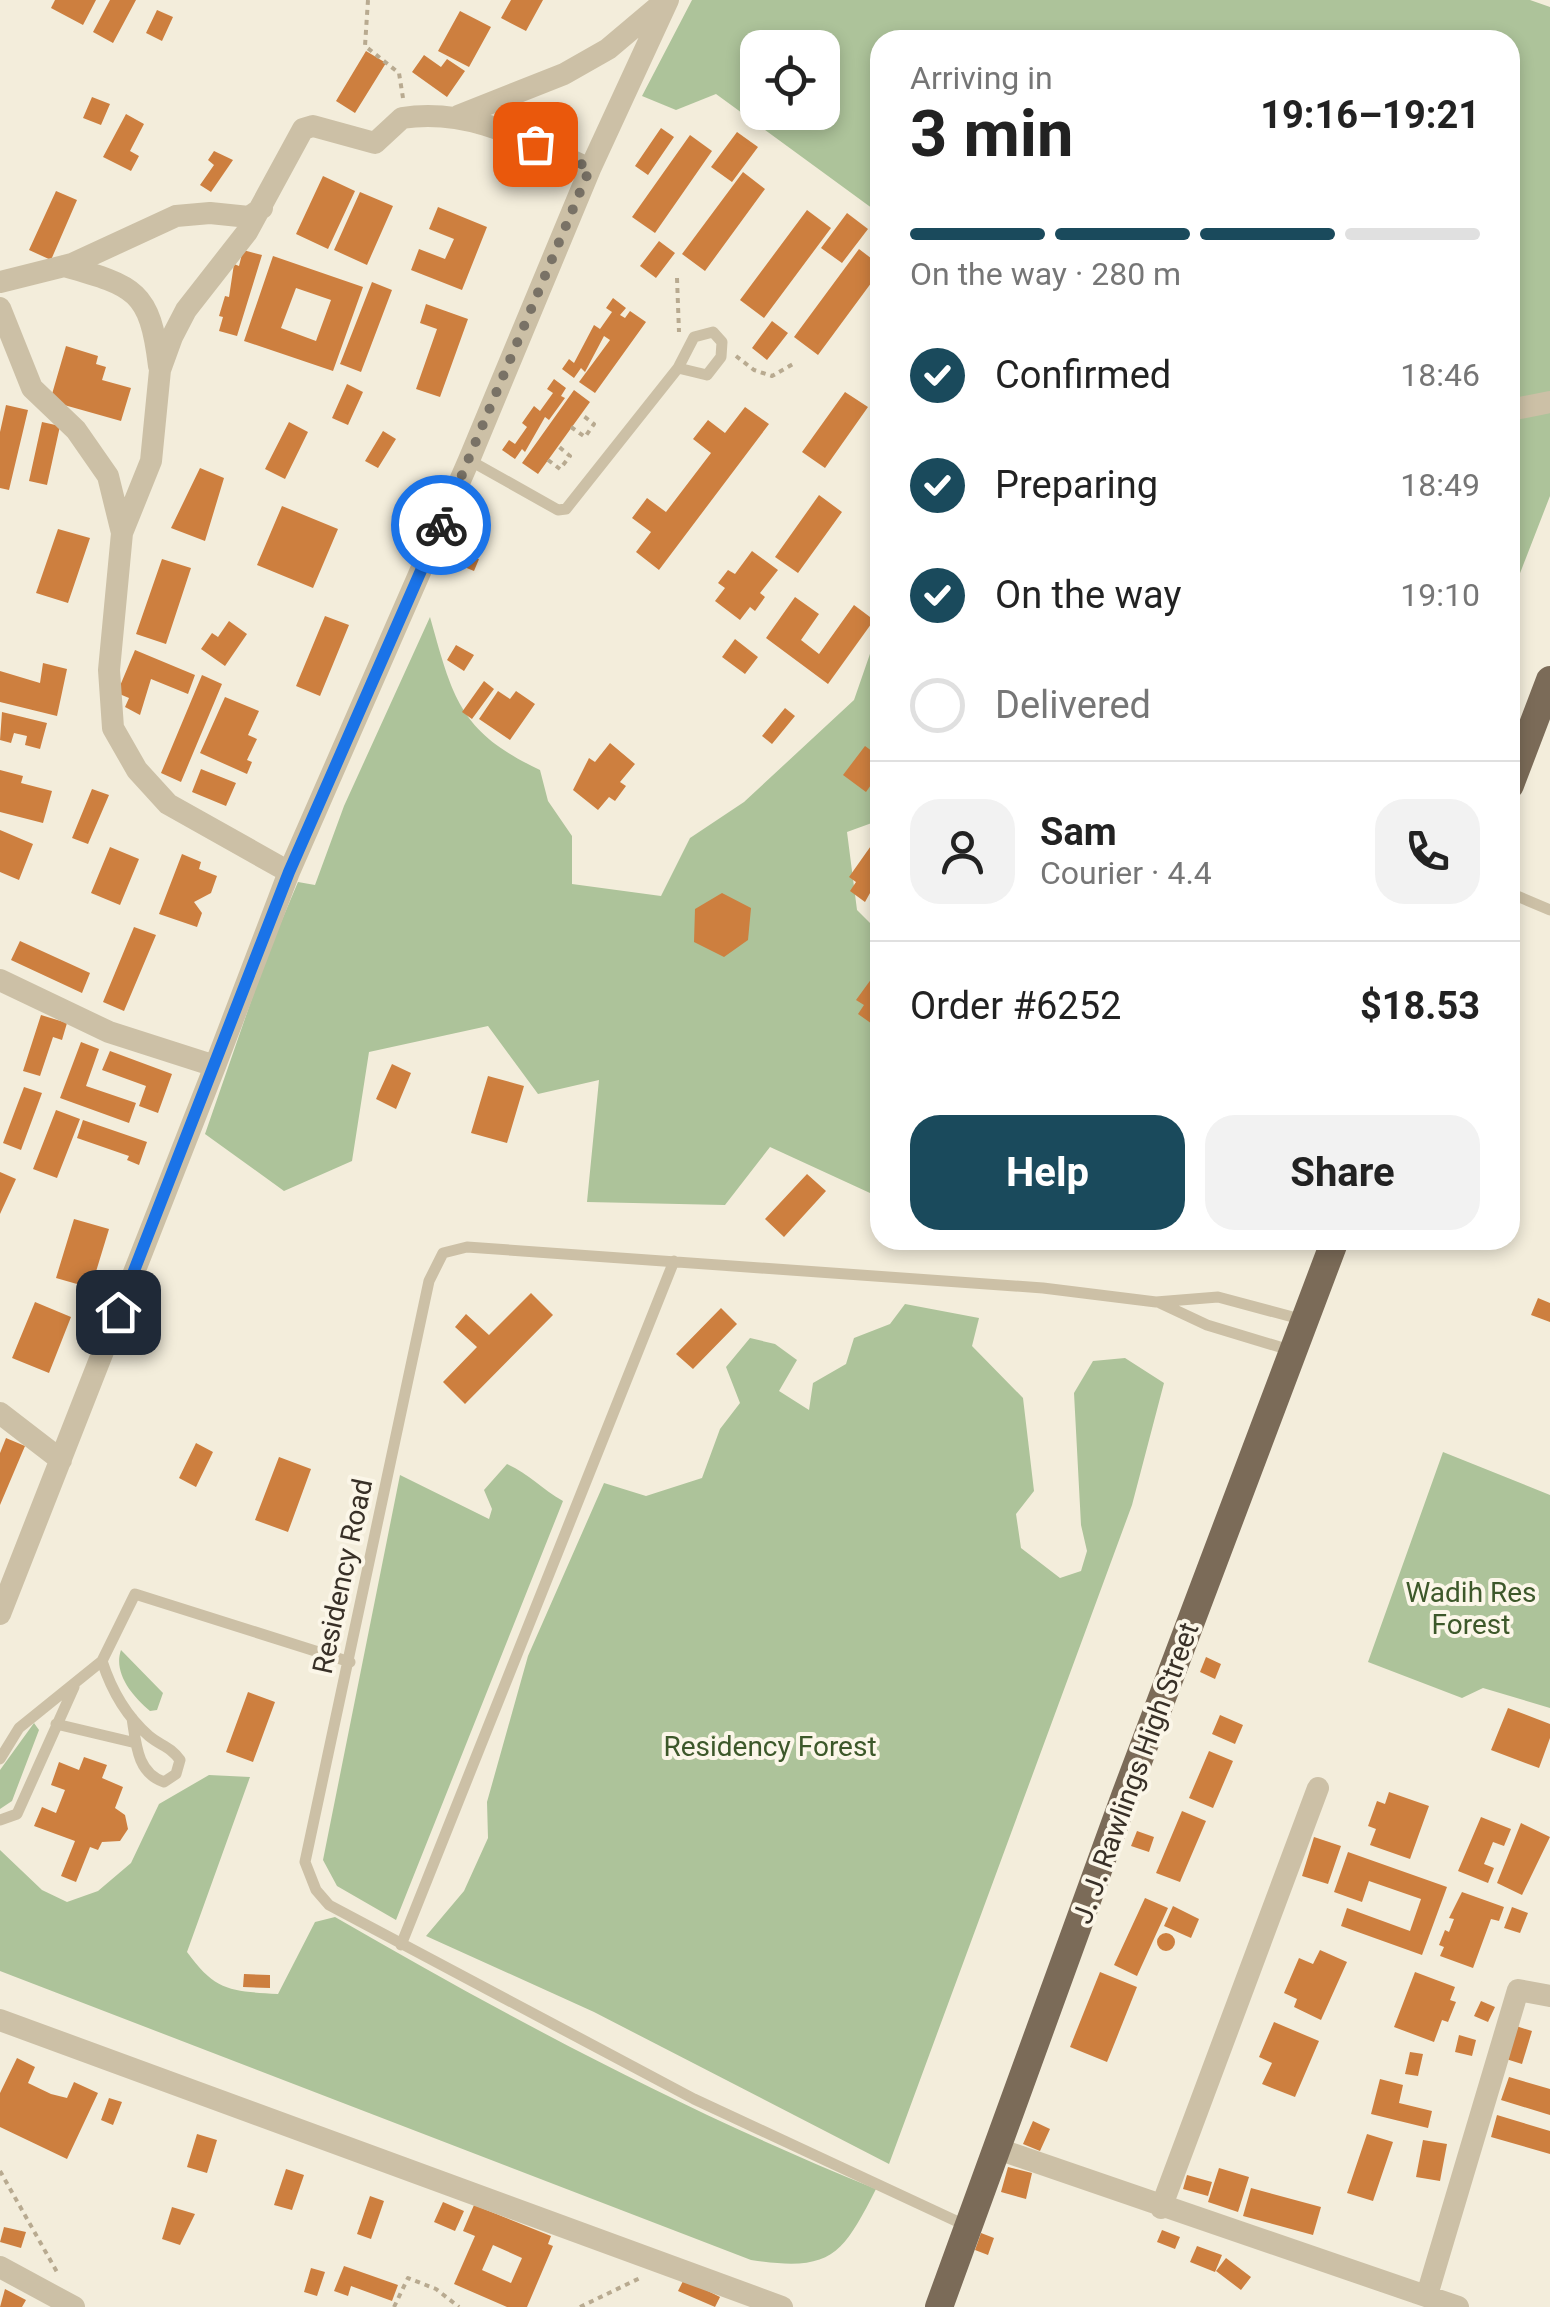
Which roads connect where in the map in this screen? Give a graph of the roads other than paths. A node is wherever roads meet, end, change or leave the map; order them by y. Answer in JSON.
{"nodes":[{"id":1,"x":667,"y":0,"type":"edge"},
{"id":2,"x":458,"y":116,"type":"junction"},
{"id":3,"x":590,"y":168,"type":"junction"},
{"id":4,"x":262,"y":208,"type":"junction"},
{"id":5,"x":64,"y":266,"type":"junction"},
{"id":6,"x":0,"y":282,"type":"edge"},
{"id":7,"x":0,"y":308,"type":"edge"},
{"id":8,"x":678,"y":368,"type":"junction"},
{"id":9,"x":160,"y":370,"type":"junction"},
{"id":10,"x":1550,"y":402,"type":"edge"},
{"id":11,"x":1520,"y":408,"type":"edge"},
{"id":12,"x":470,"y":460,"type":"junction"},
{"id":13,"x":122,"y":533,"type":"junction"},
{"id":14,"x":1550,"y":680,"type":"edge"},
{"id":15,"x":1520,"y":759,"type":"edge"},
{"id":16,"x":289,"y":872,"type":"junction"},
{"id":17,"x":1520,"y":897,"type":"edge"},
{"id":18,"x":1550,"y":910,"type":"edge"},
{"id":19,"x":0,"y":980,"type":"edge"},
{"id":20,"x":215,"y":1066,"type":"junction"},
{"id":21,"x":1332,"y":1250,"type":"edge"},
{"id":22,"x":674,"y":1261,"type":"junction"},
{"id":23,"x":1156,"y":1302,"type":"junction"},
{"id":24,"x":1304,"y":1320,"type":"junction"},
{"id":25,"x":1292,"y":1351,"type":"junction"},
{"id":26,"x":0,"y":1412,"type":"edge"},
{"id":27,"x":61,"y":1460,"type":"junction"},
{"id":28,"x":0,"y":1614,"type":"edge"},
{"id":29,"x":102,"y":1661,"type":"junction"},
{"id":30,"x":350,"y":1662,"type":"junction"},
{"id":31,"x":74,"y":1687,"type":"junction"},
{"id":32,"x":132,"y":1718,"type":"junction"},
{"id":33,"x":56,"y":1724,"type":"junction"},
{"id":34,"x":136,"y":1743,"type":"junction"},
{"id":35,"x":0,"y":1759,"type":"edge"},
{"id":36,"x":1318,"y":1788,"type":"dead end"},
{"id":37,"x":0,"y":1820,"type":"edge"},
{"id":38,"x":401,"y":1945,"type":"junction"},
{"id":39,"x":1550,"y":1996,"type":"edge"},
{"id":40,"x":0,"y":2020,"type":"edge"},
{"id":41,"x":998,"y":2149,"type":"junction"},
{"id":42,"x":1161,"y":2208,"type":"junction"},
{"id":43,"x":968,"y":2227,"type":"junction"},
{"id":44,"x":0,"y":2267,"type":"edge"},
{"id":45,"x":1427,"y":2296,"type":"junction"},
{"id":46,"x":74,"y":2307,"type":"edge"},
{"id":47,"x":782,"y":2307,"type":"edge"},
{"id":48,"x":939,"y":2307,"type":"edge"},
{"id":49,"x":1458,"y":2307,"type":"edge"}],
"edges":[{"from":1,"to":2,"type":"street"},
{"from":1,"to":3,"type":"street"},
{"from":2,"to":3,"type":"street"},
{"from":2,"to":4,"type":"street"},
{"from":3,"to":12,"type":"street"},
{"from":4,"to":5,"type":"street"},
{"from":4,"to":9,"type":"street"},
{"from":5,"to":6,"type":"street"},
{"from":5,"to":9,"type":"street"},
{"from":7,"to":13,"type":"street"},
{"from":8,"to":8,"type":"lane"},
{"from":8,"to":12,"type":"lane"},
{"from":9,"to":13,"type":"street"},
{"from":10,"to":11,"type":"street"},
{"from":12,"to":16,"type":"street"},
{"from":13,"to":16,"type":"street"},
{"from":14,"to":15,"type":"main road"},
{"from":16,"to":20,"type":"street"},
{"from":17,"to":18,"type":"lane"},
{"from":19,"to":20,"type":"street"},
{"from":20,"to":27,"type":"street"},
{"from":21,"to":24,"type":"main road","name":"J. J. Rawlings High Street"},
{"from":22,"to":23,"type":"lane","name":"Residency Road"},
{"from":22,"to":30,"type":"lane","name":"Residency Road"},
{"from":22,"to":38,"type":"lane"},
{"from":23,"to":24,"type":"lane","name":"Residency Road"},
{"from":23,"to":25,"type":"lane","name":"Residency Road"},
{"from":24,"to":25,"type":"main road","name":"J. J. Rawlings High Street"},
{"from":25,"to":41,"type":"main road","name":"J. J. Rawlings High Street"},
{"from":26,"to":27,"type":"street"},
{"from":27,"to":28,"type":"street"},
{"from":29,"to":30,"type":"lane"},
{"from":29,"to":31,"type":"lane"},
{"from":29,"to":32,"type":"lane"},
{"from":30,"to":38,"type":"lane","name":"Residency Road"},
{"from":31,"to":33,"type":"lane"},
{"from":31,"to":35,"type":"lane"},
{"from":32,"to":34,"type":"lane"},
{"from":32,"to":34,"type":"lane"},
{"from":33,"to":34,"type":"lane"},
{"from":33,"to":37,"type":"lane"},
{"from":36,"to":42,"type":"street"},
{"from":38,"to":43,"type":"lane","name":"Residency Road"},
{"from":39,"to":45,"type":"street"},
{"from":40,"to":47,"type":"street"},
{"from":41,"to":42,"type":"street"},
{"from":41,"to":43,"type":"main road","name":"J. J. Rawlings High Street"},
{"from":42,"to":45,"type":"street"},
{"from":43,"to":48,"type":"main road","name":"J. J. Rawlings High Street"},
{"from":44,"to":46,"type":"street"},
{"from":45,"to":49,"type":"street"}]}
